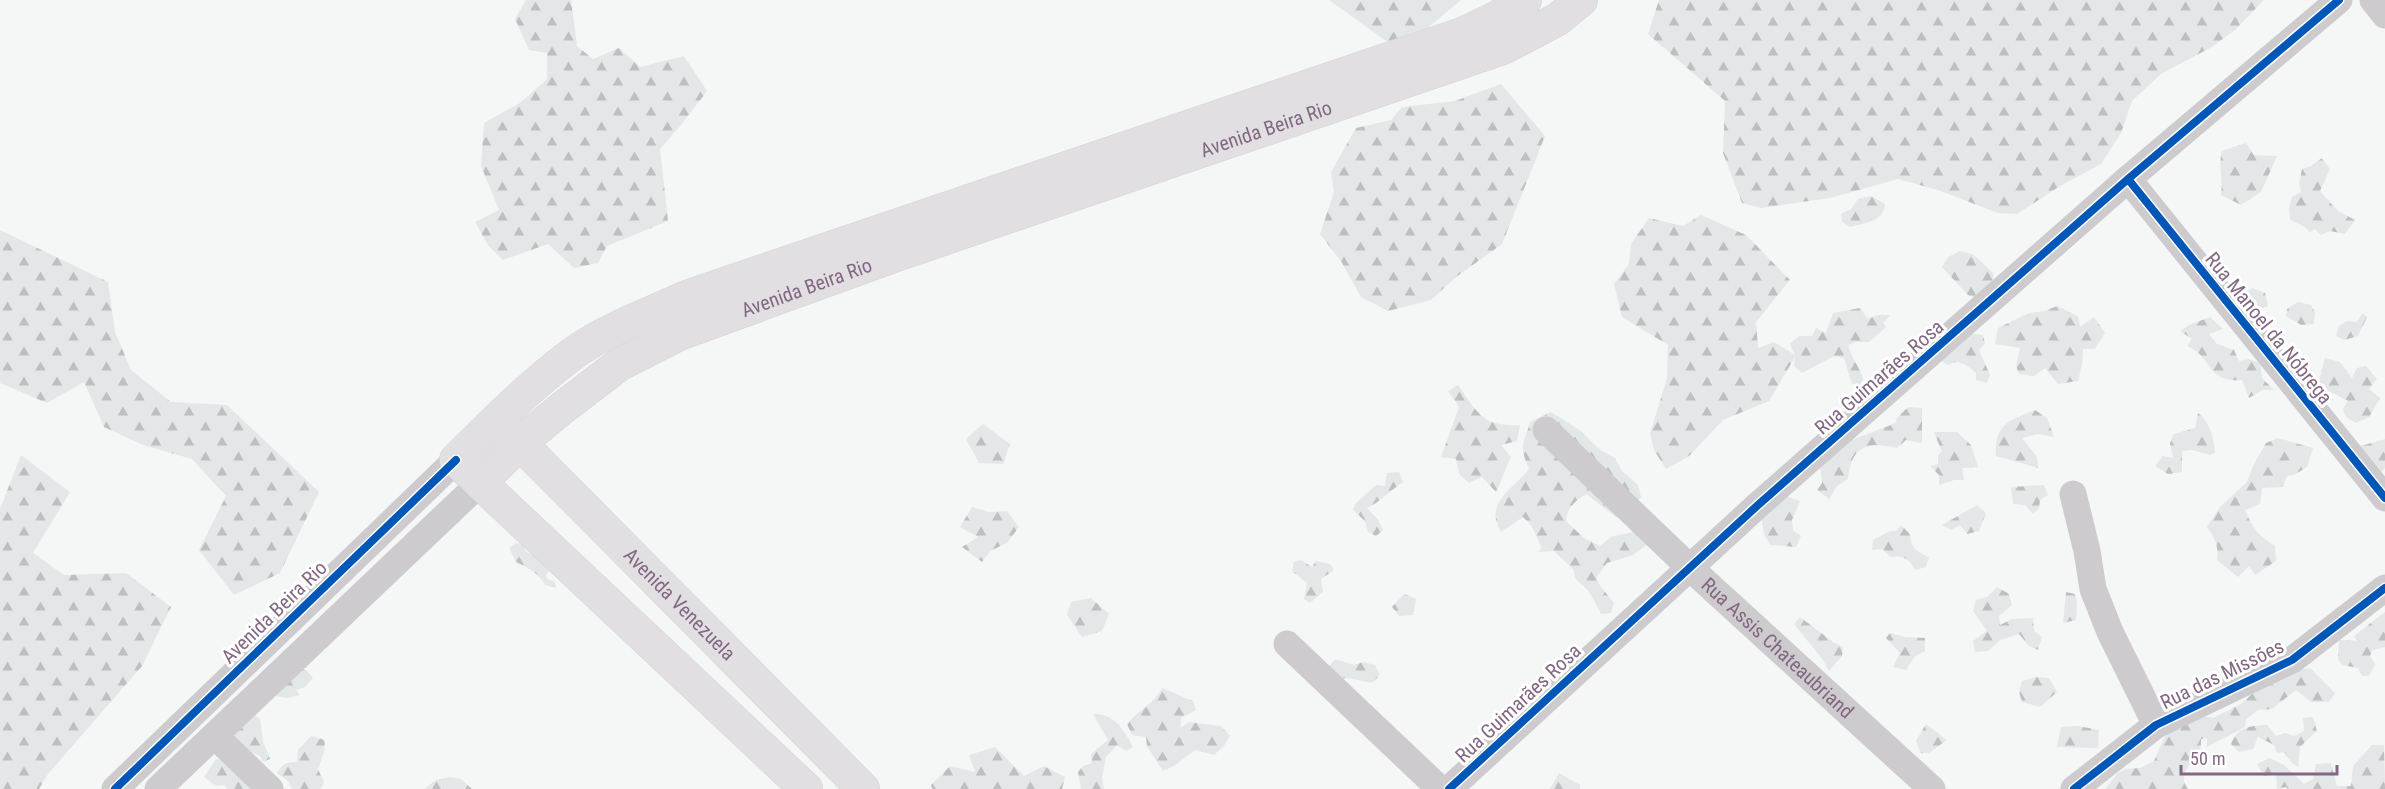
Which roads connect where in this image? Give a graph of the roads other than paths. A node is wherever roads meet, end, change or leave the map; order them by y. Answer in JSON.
{"nodes":[{"id":1,"x":1525,"y":0,"type":"edge"},
{"id":2,"x":1581,"y":0,"type":"edge"},
{"id":3,"x":2340,"y":0,"type":"edge"},
{"id":4,"x":2373,"y":0,"type":"edge"},
{"id":5,"x":2385,"y":15,"type":"edge"},
{"id":6,"x":2128,"y":178,"type":"junction"},
{"id":7,"x":497,"y":419,"type":"junction"},
{"id":8,"x":1546,"y":430,"type":"dead end"},
{"id":9,"x":520,"y":444,"type":"junction"},
{"id":10,"x":456,"y":460,"type":"junction"},
{"id":11,"x":480,"y":483,"type":"junction"},
{"id":12,"x":2073,"y":494,"type":"dead end"},
{"id":13,"x":2385,"y":498,"type":"edge"},
{"id":14,"x":1689,"y":567,"type":"junction"},
{"id":15,"x":2385,"y":588,"type":"edge"},
{"id":16,"x":1287,"y":644,"type":"dead end"},
{"id":17,"x":2156,"y":725,"type":"junction"},
{"id":18,"x":215,"y":736,"type":"junction"},
{"id":19,"x":115,"y":789,"type":"edge"},
{"id":20,"x":158,"y":789,"type":"edge"},
{"id":21,"x":270,"y":789,"type":"edge"},
{"id":22,"x":806,"y":789,"type":"edge"},
{"id":23,"x":863,"y":789,"type":"edge"},
{"id":24,"x":1440,"y":789,"type":"edge"},
{"id":25,"x":1449,"y":789,"type":"edge"},
{"id":26,"x":1932,"y":789,"type":"edge"},
{"id":27,"x":2074,"y":789,"type":"edge"}],
"edges":[{"from":1,"to":7,"type":"main road","name":"Avenida Beira Rio"},
{"from":2,"to":9,"type":"main road","name":"Avenida Beira Rio"},
{"from":3,"to":6,"type":"street","name":"Rua Guimarães Rosa"},
{"from":4,"to":5,"type":"street"},
{"from":6,"to":13,"type":"street","name":"Rua Manoel da Nóbrega"},
{"from":6,"to":14,"type":"street","name":"Rua Guimarães Rosa"},
{"from":7,"to":9,"type":"main road","name":"Avenida Venezuela"},
{"from":7,"to":10,"type":"main road","name":"Avenida Beira Rio"},
{"from":8,"to":14,"type":"street","name":"Rua Assis Chateaubriand"},
{"from":9,"to":11,"type":"main road","name":"Avenida Beira Rio"},
{"from":9,"to":23,"type":"main road","name":"Avenida Venezuela"},
{"from":10,"to":11,"type":"main road"},
{"from":10,"to":19,"type":"street","name":"Avenida Beira Rio"},
{"from":11,"to":18,"type":"street","name":"Avenida Beira Rio"},
{"from":11,"to":22,"type":"main road"},
{"from":12,"to":17,"type":"street"},
{"from":14,"to":25,"type":"street","name":"Rua Guimarães Rosa"},
{"from":14,"to":26,"type":"street","name":"Rua Assis Chateaubriand"},
{"from":15,"to":17,"type":"street","name":"Rua das Missões"},
{"from":16,"to":24,"type":"street"},
{"from":17,"to":27,"type":"street","name":"Rua das Missões"},
{"from":18,"to":20,"type":"street","name":"Avenida Beira Rio"},
{"from":18,"to":21,"type":"street"}]}
